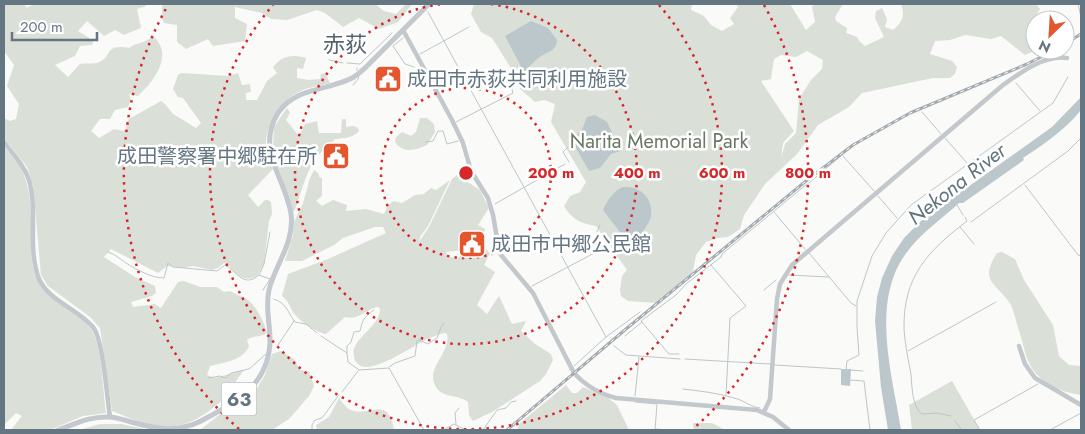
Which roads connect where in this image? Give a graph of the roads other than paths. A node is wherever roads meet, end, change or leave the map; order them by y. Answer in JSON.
{"nodes":[{"id":1,"x":429,"y":4,"type":"edge"},
{"id":2,"x":403,"y":30,"type":"junction"},
{"id":3,"x":1047,"y":60,"type":"edge"},
{"id":4,"x":4,"y":142,"type":"edge"},
{"id":5,"x":1019,"y":346,"type":"dead end"},
{"id":6,"x":1081,"y":405,"type":"edge"},
{"id":7,"x":764,"y":412,"type":"junction"},
{"id":8,"x":110,"y":417,"type":"junction"},
{"id":9,"x":58,"y":430,"type":"edge"},
{"id":10,"x":789,"y":430,"type":"edge"}],
"edges":[{"from":1,"to":2,"type":"main road","number":"63"},
{"from":2,"to":7,"type":"street"},
{"from":2,"to":8,"type":"main road","number":"63"},
{"from":3,"to":7,"type":"street"},
{"from":4,"to":8,"type":"street"},
{"from":5,"to":6,"type":"street"},
{"from":7,"to":10,"type":"street"},
{"from":8,"to":9,"type":"main road","number":"63"}]}
